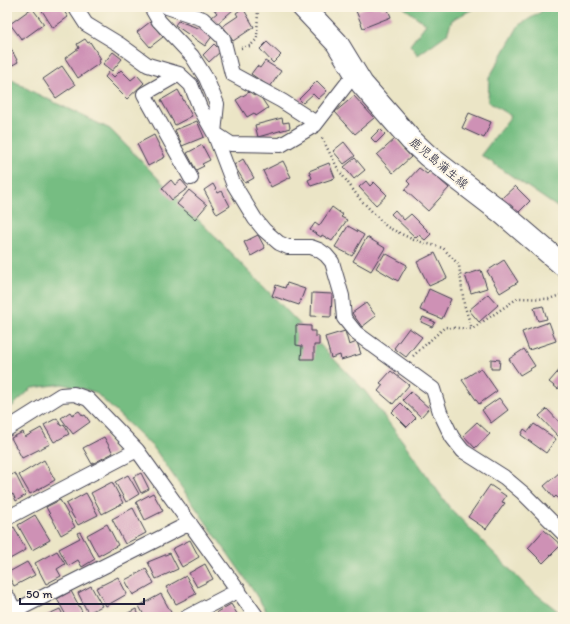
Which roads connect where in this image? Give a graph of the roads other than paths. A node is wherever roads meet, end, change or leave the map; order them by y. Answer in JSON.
{"nodes":[{"id":1,"x":75,"y":7,"type":"edge"},
{"id":2,"x":151,"y":7,"type":"edge"},
{"id":3,"x":167,"y":7,"type":"edge"},
{"id":4,"x":303,"y":7,"type":"edge"},
{"id":5,"x":356,"y":72,"type":"junction"},
{"id":6,"x":179,"y":74,"type":"junction"},
{"id":7,"x":315,"y":124,"type":"junction"},
{"id":8,"x":214,"y":133,"type":"junction"},
{"id":9,"x":191,"y":178,"type":"dead end"},
{"id":10,"x":563,"y":265,"type":"edge"},
{"id":11,"x":7,"y":429,"type":"edge"},
{"id":12,"x":137,"y":450,"type":"junction"},
{"id":13,"x":7,"y":518,"type":"edge"},
{"id":14,"x":190,"y":522,"type":"junction"},
{"id":15,"x":563,"y":533,"type":"edge"},
{"id":16,"x":238,"y":590,"type":"junction"},
{"id":17,"x":7,"y":596,"type":"edge"},
{"id":18,"x":13,"y":614,"type":"edge"},
{"id":19,"x":187,"y":617,"type":"edge"},
{"id":20,"x":257,"y":617,"type":"edge"}],
"edges":[{"from":1,"to":6,"type":"street"},
{"from":2,"to":8,"type":"street"},
{"from":3,"to":7,"type":"street"},
{"from":4,"to":5,"type":"main road","name":"鹿児島蒲生線"},
{"from":5,"to":7,"type":"street"},
{"from":5,"to":10,"type":"main road","name":"鹿児島蒲生線"},
{"from":6,"to":8,"type":"street"},
{"from":6,"to":9,"type":"street"},
{"from":7,"to":8,"type":"street"},
{"from":8,"to":15,"type":"street"},
{"from":11,"to":12,"type":"street"},
{"from":12,"to":13,"type":"street"},
{"from":12,"to":14,"type":"street"},
{"from":14,"to":16,"type":"street"},
{"from":14,"to":18,"type":"street"},
{"from":16,"to":19,"type":"street"},
{"from":16,"to":20,"type":"street"},
{"from":17,"to":18,"type":"street"}]}
